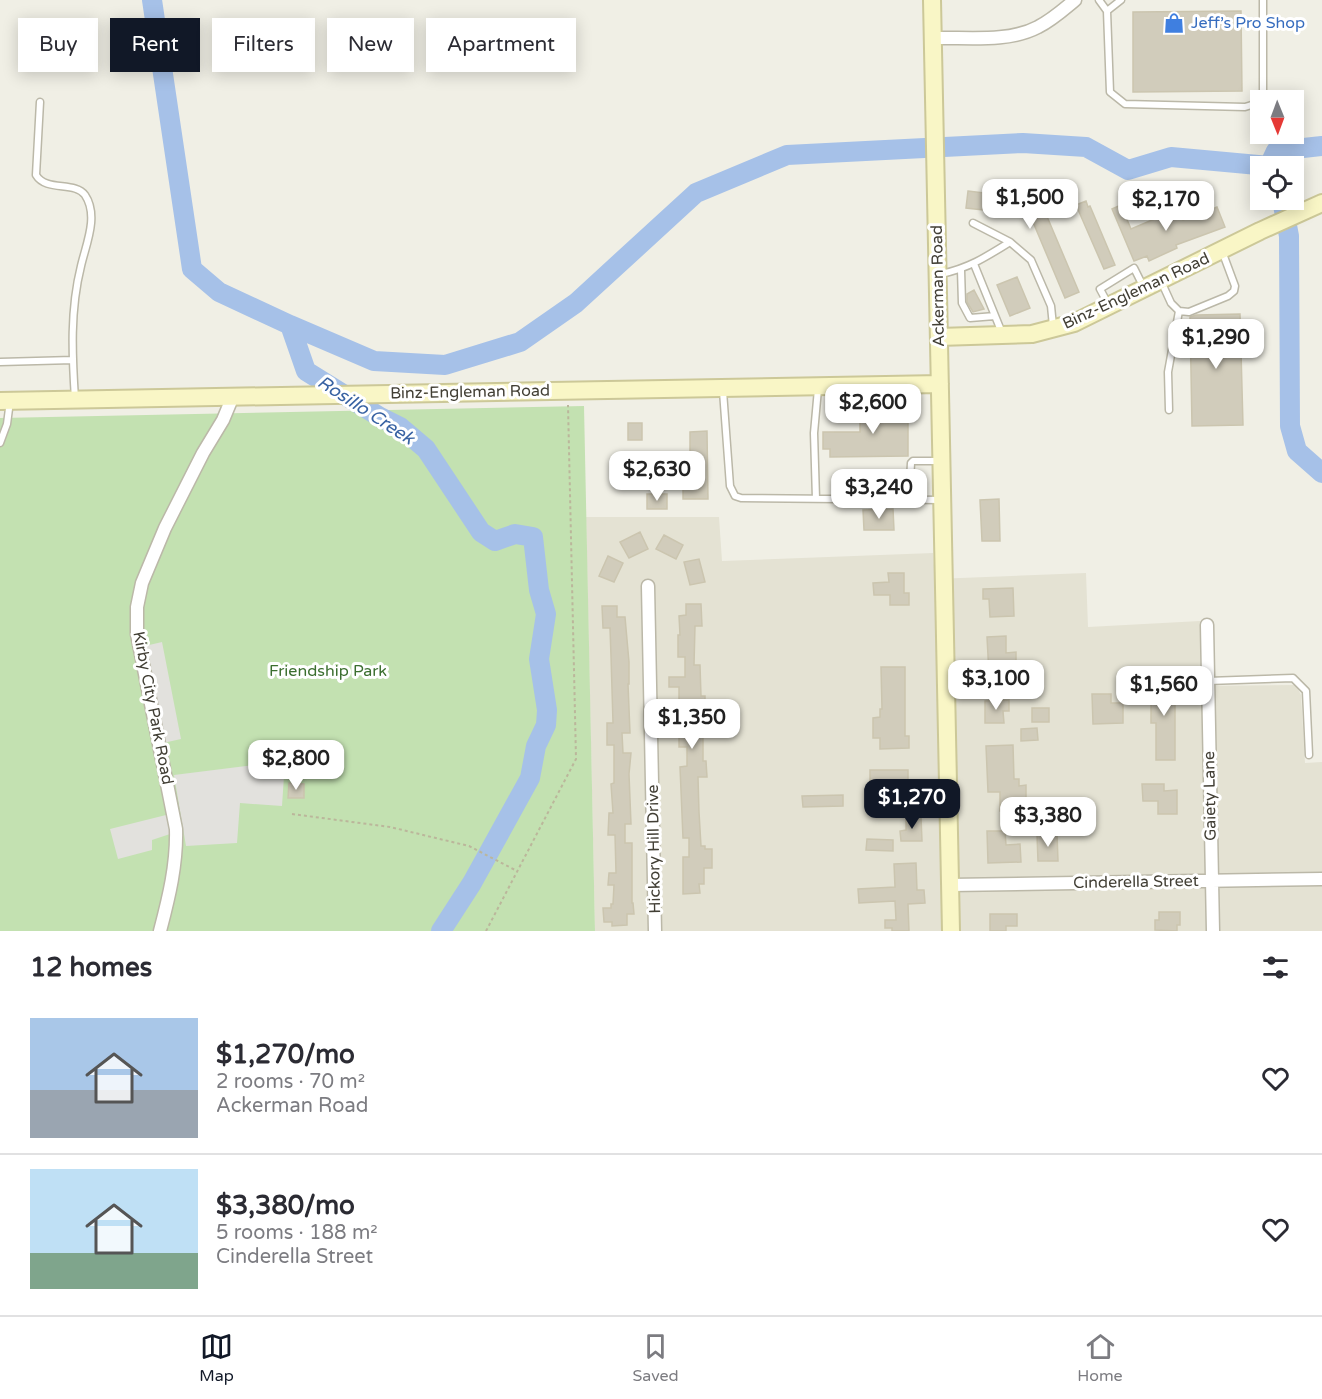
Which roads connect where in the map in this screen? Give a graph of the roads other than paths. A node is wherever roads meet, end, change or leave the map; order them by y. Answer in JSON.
{"nodes":[{"id":1,"x":932,"y":0,"type":"edge"},
{"id":2,"x":1076,"y":0,"type":"edge"},
{"id":3,"x":1099,"y":0,"type":"edge"},
{"id":4,"x":1121,"y":0,"type":"edge"},
{"id":5,"x":1263,"y":0,"type":"edge"},
{"id":6,"x":1107,"y":11,"type":"junction"},
{"id":7,"x":933,"y":38,"type":"junction"},
{"id":8,"x":40,"y":102,"type":"dead end"},
{"id":9,"x":1315,"y":206,"type":"edge"},
{"id":10,"x":973,"y":223,"type":"dead end"},
{"id":11,"x":1010,"y":242,"type":"junction"},
{"id":12,"x":1221,"y":250,"type":"junction"},
{"id":13,"x":974,"y":264,"type":"junction"},
{"id":14,"x":961,"y":270,"type":"junction"},
{"id":15,"x":938,"y":275,"type":"junction"},
{"id":16,"x":1161,"y":281,"type":"junction"},
{"id":17,"x":1145,"y":289,"type":"junction"},
{"id":18,"x":1110,"y":307,"type":"junction"},
{"id":19,"x":1179,"y":311,"type":"junction"},
{"id":20,"x":995,"y":316,"type":"junction"},
{"id":21,"x":1053,"y":330,"type":"junction"},
{"id":22,"x":1004,"y":336,"type":"junction"},
{"id":23,"x":939,"y":337,"type":"junction"},
{"id":24,"x":73,"y":360,"type":"junction"},
{"id":25,"x":0,"y":362,"type":"edge"},
{"id":26,"x":940,"y":384,"type":"junction"},
{"id":27,"x":818,"y":386,"type":"junction"},
{"id":28,"x":723,"y":388,"type":"junction"},
{"id":29,"x":233,"y":396,"type":"junction"},
{"id":30,"x":75,"y":399,"type":"junction"},
{"id":31,"x":5,"y":401,"type":"edge"},
{"id":32,"x":1169,"y":410,"type":"dead end"},
{"id":33,"x":0,"y":443,"type":"edge"},
{"id":34,"x":942,"y":461,"type":"junction"},
{"id":35,"x":816,"y":499,"type":"junction"},
{"id":36,"x":909,"y":499,"type":"junction"},
{"id":37,"x":942,"y":500,"type":"junction"},
{"id":38,"x":648,"y":586,"type":"dead end"},
{"id":39,"x":1206,"y":625,"type":"dead end"},
{"id":40,"x":1208,"y":681,"type":"junction"},
{"id":41,"x":1309,"y":755,"type":"dead end"},
{"id":42,"x":1322,"y":879,"type":"edge"},
{"id":43,"x":1212,"y":881,"type":"junction"},
{"id":44,"x":950,"y":885,"type":"junction"},
{"id":45,"x":160,"y":931,"type":"edge"},
{"id":46,"x":656,"y":931,"type":"edge"},
{"id":47,"x":951,"y":931,"type":"edge"},
{"id":48,"x":1213,"y":931,"type":"edge"}],
"edges":[{"from":1,"to":7,"type":"street","name":"Ackerman Road"},
{"from":2,"to":7,"type":"street"},
{"from":3,"to":6,"type":"lane"},
{"from":4,"to":6,"type":"lane"},
{"from":5,"to":6,"type":"lane"},
{"from":7,"to":15,"type":"street","name":"Ackerman Road"},
{"from":8,"to":24,"type":"lane"},
{"from":9,"to":12,"type":"street","name":"Binz-Engleman Road"},
{"from":10,"to":11,"type":"lane"},
{"from":11,"to":13,"type":"lane"},
{"from":11,"to":21,"type":"lane"},
{"from":12,"to":16,"type":"street","name":"Binz-Engleman Road"},
{"from":12,"to":19,"type":"lane"},
{"from":13,"to":14,"type":"lane"},
{"from":13,"to":20,"type":"lane"},
{"from":14,"to":15,"type":"lane"},
{"from":14,"to":20,"type":"lane"},
{"from":15,"to":23,"type":"street","name":"Ackerman Road"},
{"from":16,"to":17,"type":"street","name":"Binz-Engleman Road"},
{"from":16,"to":19,"type":"lane"},
{"from":17,"to":18,"type":"street","name":"Binz-Engleman Road"},
{"from":17,"to":18,"type":"lane"},
{"from":18,"to":21,"type":"street","name":"Binz-Engleman Road"},
{"from":19,"to":32,"type":"lane"},
{"from":20,"to":22,"type":"lane"},
{"from":21,"to":22,"type":"street","name":"Binz-Engleman Road"},
{"from":22,"to":23,"type":"street","name":"Binz-Engleman Road"},
{"from":23,"to":26,"type":"street","name":"Ackerman Road"},
{"from":24,"to":25,"type":"lane"},
{"from":24,"to":30,"type":"lane"},
{"from":26,"to":27,"type":"street","name":"Binz-Engleman Road"},
{"from":26,"to":34,"type":"street","name":"Ackerman Road"},
{"from":27,"to":28,"type":"street","name":"Binz-Engleman Road"},
{"from":27,"to":35,"type":"lane"},
{"from":28,"to":29,"type":"street","name":"Binz-Engleman Road"},
{"from":28,"to":35,"type":"lane"},
{"from":29,"to":30,"type":"street","name":"Binz-Engleman Road"},
{"from":29,"to":45,"type":"street","name":"Kirby City Park Road"},
{"from":30,"to":31,"type":"street","name":"Binz-Engleman Road"},
{"from":31,"to":33,"type":"lane"},
{"from":34,"to":36,"type":"lane"},
{"from":34,"to":37,"type":"street","name":"Ackerman Road"},
{"from":35,"to":36,"type":"lane"},
{"from":36,"to":37,"type":"lane"},
{"from":37,"to":44,"type":"street","name":"Ackerman Road"},
{"from":38,"to":46,"type":"street","name":"Hickory Hill Drive"},
{"from":39,"to":40,"type":"street","name":"Gaiety Lane"},
{"from":40,"to":41,"type":"lane"},
{"from":40,"to":43,"type":"street","name":"Gaiety Lane"},
{"from":42,"to":43,"type":"street","name":"Cinderella Street"},
{"from":43,"to":44,"type":"street","name":"Cinderella Street"},
{"from":43,"to":48,"type":"street","name":"Gaiety Lane"},
{"from":44,"to":47,"type":"street","name":"Ackerman Road"}]}
